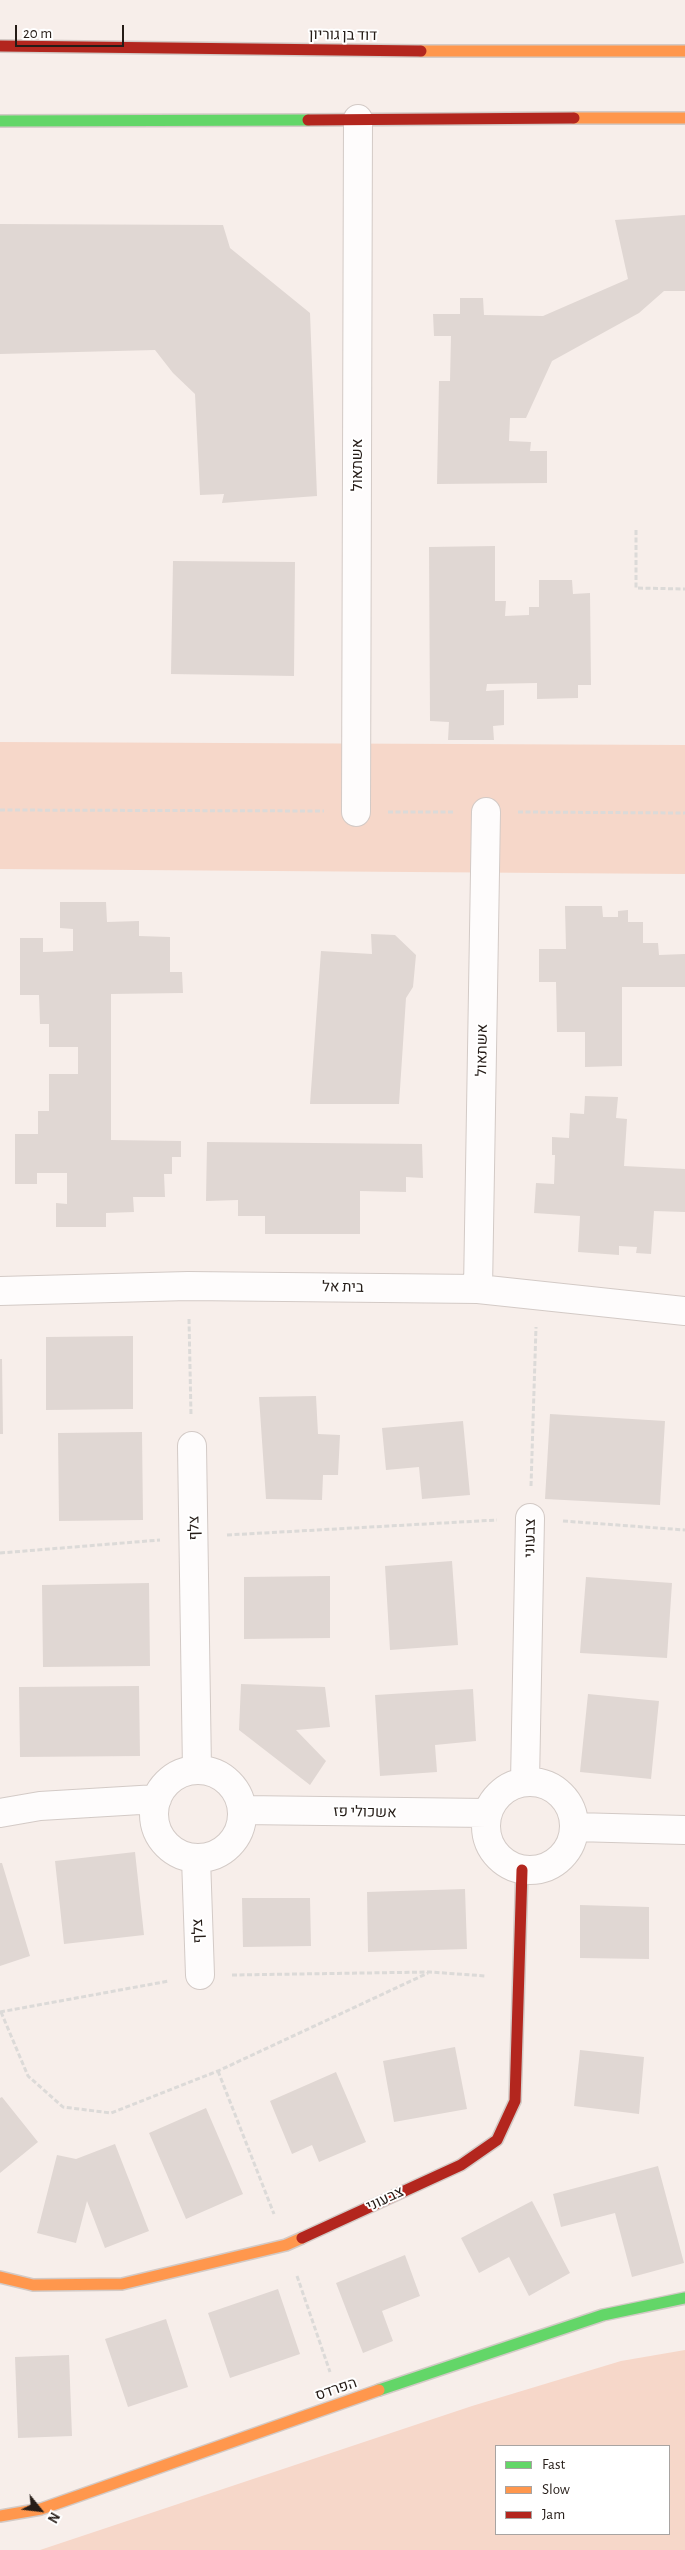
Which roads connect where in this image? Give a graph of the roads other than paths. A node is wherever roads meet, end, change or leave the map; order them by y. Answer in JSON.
{"nodes":[{"id":1,"x":0,"y":46,"type":"edge"},
{"id":2,"x":685,"y":51,"type":"edge"},
{"id":3,"x":685,"y":118,"type":"edge"},
{"id":4,"x":358,"y":119,"type":"junction"},
{"id":5,"x":0,"y":121,"type":"edge"},
{"id":6,"x":356,"y":812,"type":"dead end"},
{"id":7,"x":486,"y":812,"type":"dead end"},
{"id":8,"x":478,"y":1289,"type":"junction"},
{"id":9,"x":0,"y":1291,"type":"edge"},
{"id":10,"x":685,"y":1311,"type":"edge"},
{"id":11,"x":192,"y":1446,"type":"road end"},
{"id":12,"x":530,"y":1518,"type":"road end"},
{"id":13,"x":197,"y":1770,"type":"junction"},
{"id":14,"x":525,"y":1782,"type":"junction"},
{"id":15,"x":157,"y":1799,"type":"junction"},
{"id":16,"x":242,"y":1810,"type":"junction"},
{"id":17,"x":0,"y":1813,"type":"edge"},
{"id":18,"x":487,"y":1813,"type":"junction"},
{"id":19,"x":574,"y":1827,"type":"junction"},
{"id":20,"x":685,"y":1830,"type":"edge"},
{"id":21,"x":196,"y":1858,"type":"junction"},
{"id":22,"x":522,"y":1870,"type":"junction"},
{"id":23,"x":200,"y":1975,"type":"road end"},
{"id":24,"x":0,"y":2277,"type":"edge"},
{"id":25,"x":685,"y":2298,"type":"edge"},
{"id":26,"x":0,"y":2516,"type":"edge"}],
"edges":[{"from":1,"to":2,"type":"street","name":"דוד בן גוריון"},
{"from":3,"to":4,"type":"street"},
{"from":4,"to":5,"type":"street"},
{"from":4,"to":6,"type":"street","name":"אשתאול"},
{"from":7,"to":8,"type":"street","name":"אשתאול"},
{"from":8,"to":9,"type":"street","name":"בית אל"},
{"from":8,"to":10,"type":"street","name":"בית אל"},
{"from":11,"to":13,"type":"street","name":"צלף"},
{"from":12,"to":14,"type":"street","name":"צבעוני"},
{"from":13,"to":15,"type":"street"},
{"from":13,"to":16,"type":"street"},
{"from":14,"to":18,"type":"street"},
{"from":14,"to":19,"type":"street"},
{"from":15,"to":17,"type":"street"},
{"from":15,"to":21,"type":"street"},
{"from":16,"to":18,"type":"street","name":"אשכולי פז"},
{"from":16,"to":21,"type":"street"},
{"from":18,"to":22,"type":"street"},
{"from":19,"to":20,"type":"street"},
{"from":19,"to":22,"type":"street"},
{"from":21,"to":23,"type":"street","name":"צלף"},
{"from":22,"to":24,"type":"street","name":"צבעוני"},
{"from":25,"to":26,"type":"street","name":"הפרדס"}]}
